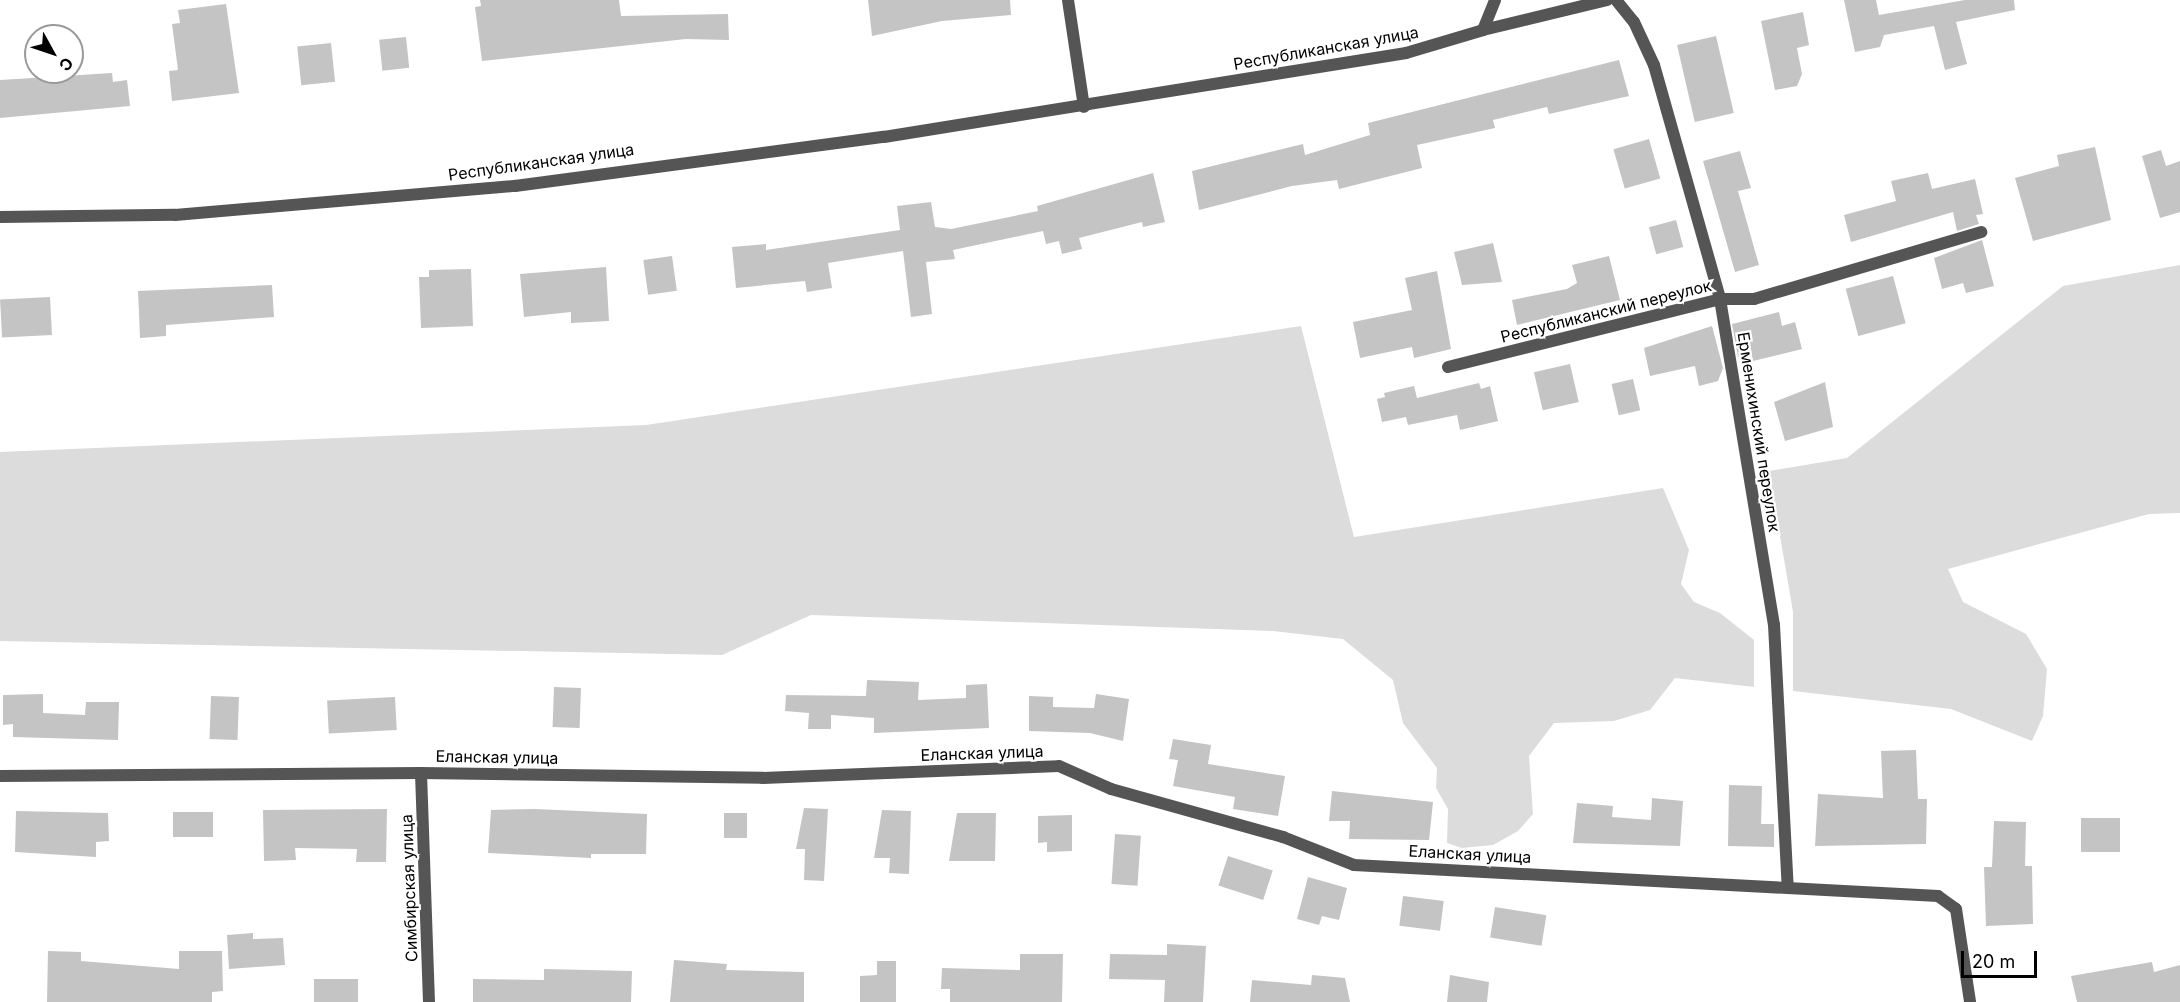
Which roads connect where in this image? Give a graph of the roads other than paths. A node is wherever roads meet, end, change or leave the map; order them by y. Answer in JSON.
{"nodes":[{"id":1,"x":1068,"y":0,"type":"edge"},
{"id":2,"x":1495,"y":0,"type":"edge"},
{"id":3,"x":1607,"y":0,"type":"edge"},
{"id":4,"x":1616,"y":0,"type":"edge"},
{"id":5,"x":1484,"y":30,"type":"junction"},
{"id":6,"x":1084,"y":107,"type":"junction"},
{"id":7,"x":0,"y":217,"type":"edge"},
{"id":8,"x":1981,"y":232,"type":"dead end"},
{"id":9,"x":1720,"y":299,"type":"junction"},
{"id":10,"x":1448,"y":368,"type":"dead end"},
{"id":11,"x":421,"y":773,"type":"junction"},
{"id":12,"x":0,"y":776,"type":"edge"},
{"id":13,"x":1788,"y":888,"type":"junction"},
{"id":14,"x":429,"y":1002,"type":"edge"},
{"id":15,"x":1970,"y":1002,"type":"edge"}],
"edges":[{"from":1,"to":6,"type":"street"},
{"from":2,"to":5,"type":"street"},
{"from":3,"to":5,"type":"street","name":"Республиканская улица"},
{"from":4,"to":9,"type":"street","name":"Ерменихинский переулок"},
{"from":5,"to":6,"type":"street","name":"Республиканская улица"},
{"from":6,"to":7,"type":"street","name":"Республиканская улица"},
{"from":8,"to":9,"type":"street","name":"Республиканский переулок"},
{"from":9,"to":10,"type":"street","name":"Республиканский переулок"},
{"from":9,"to":13,"type":"street","name":"Ерменихинский переулок"},
{"from":11,"to":12,"type":"street","name":"Еланская улица"},
{"from":11,"to":13,"type":"street","name":"Еланская улица"},
{"from":11,"to":14,"type":"street","name":"Симбирская улица"},
{"from":13,"to":15,"type":"street","name":"Еланская улица"}]}
